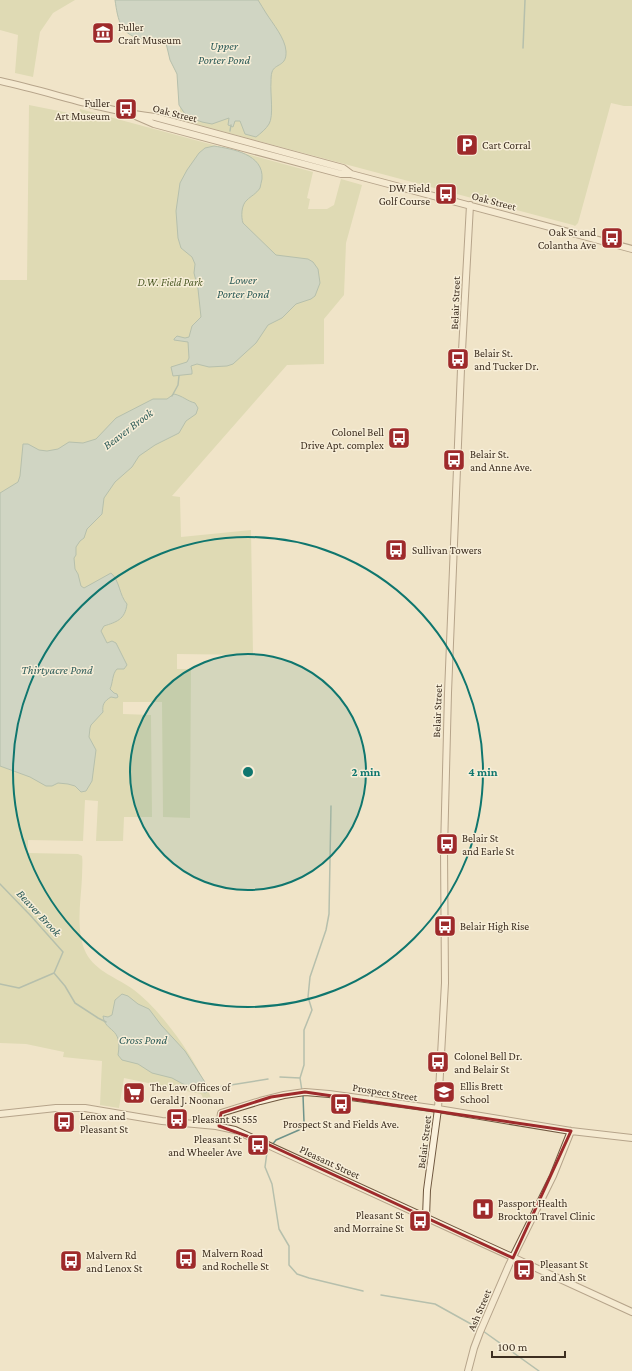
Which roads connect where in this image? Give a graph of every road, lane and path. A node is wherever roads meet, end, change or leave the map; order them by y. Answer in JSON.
{"nodes":[{"id":1,"x":0,"y":81,"type":"edge"},
{"id":2,"x":470,"y":205,"type":"junction"},
{"id":3,"x":632,"y":249,"type":"edge"},
{"id":4,"x":438,"y":1109,"type":"junction"},
{"id":5,"x":0,"y":1114,"type":"edge"},
{"id":6,"x":219,"y":1126,"type":"junction"},
{"id":7,"x":571,"y":1131,"type":"junction"},
{"id":8,"x":632,"y":1138,"type":"edge"},
{"id":9,"x":426,"y":1217,"type":"junction"},
{"id":10,"x":513,"y":1258,"type":"junction"},
{"id":11,"x":632,"y":1312,"type":"edge"},
{"id":12,"x":468,"y":1371,"type":"edge"}],
"edges":[{"from":1,"to":2,"type":"main road","name":"Oak Street"},
{"from":2,"to":3,"type":"main road","name":"Oak Street"},
{"from":2,"to":4,"type":"main road","name":"Belair Street"},
{"from":4,"to":6,"type":"main road","name":"Prospect Street"},
{"from":4,"to":7,"type":"main road","name":"Prospect Street"},
{"from":4,"to":9,"type":"main road","name":"Belair Street"},
{"from":5,"to":6,"type":"main road","name":"Pleasant Street"},
{"from":6,"to":9,"type":"main road","name":"Pleasant Street"},
{"from":7,"to":8,"type":"main road","name":"Prospect Street"},
{"from":7,"to":10,"type":"main road","name":"Ash Street"},
{"from":9,"to":10,"type":"main road","name":"Pleasant Street"},
{"from":10,"to":11,"type":"main road","name":"Pleasant Street"},
{"from":10,"to":12,"type":"main road","name":"Ash Street"}]}
